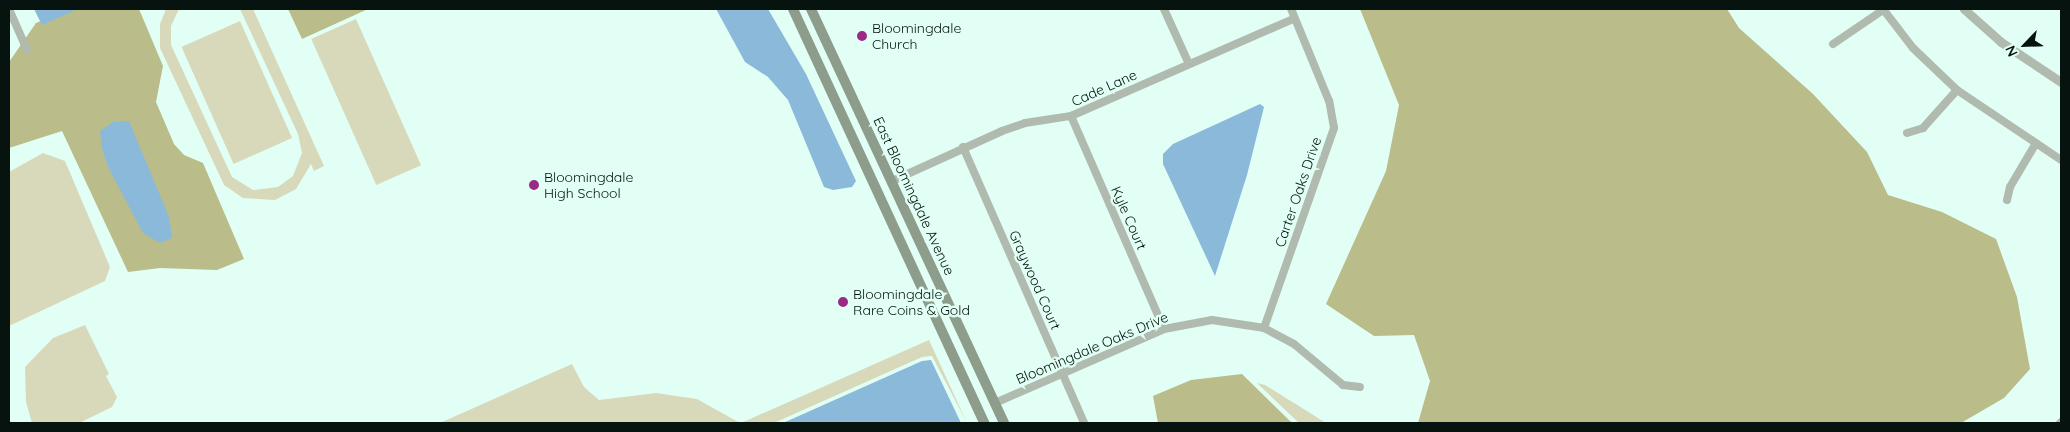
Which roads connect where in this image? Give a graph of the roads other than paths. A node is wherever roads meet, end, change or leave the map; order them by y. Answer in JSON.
{"nodes":[{"id":1,"x":9,"y":9,"type":"edge"},
{"id":2,"x":792,"y":9,"type":"edge"},
{"id":3,"x":811,"y":9,"type":"edge"},
{"id":4,"x":1164,"y":9,"type":"edge"},
{"id":5,"x":1290,"y":9,"type":"edge"},
{"id":6,"x":1883,"y":9,"type":"edge"},
{"id":7,"x":1964,"y":9,"type":"edge"},
{"id":8,"x":1295,"y":18,"type":"junction"},
{"id":9,"x":1833,"y":44,"type":"dead end"},
{"id":10,"x":27,"y":50,"type":"dead end"},
{"id":11,"x":1189,"y":64,"type":"junction"},
{"id":12,"x":2061,"y":82,"type":"edge"},
{"id":13,"x":1957,"y":90,"type":"junction"},
{"id":14,"x":1071,"y":116,"type":"junction"},
{"id":15,"x":1907,"y":133,"type":"dead end"},
{"id":16,"x":2036,"y":143,"type":"junction"},
{"id":17,"x":963,"y":147,"type":"junction"},
{"id":18,"x":2061,"y":160,"type":"edge"},
{"id":19,"x":892,"y":180,"type":"junction"},
{"id":20,"x":876,"y":188,"type":"junction"},
{"id":21,"x":2007,"y":200,"type":"dead end"},
{"id":22,"x":940,"y":327,"type":"junction"},
{"id":23,"x":960,"y":327,"type":"junction"},
{"id":24,"x":1264,"y":328,"type":"junction"},
{"id":25,"x":1164,"y":329,"type":"junction"},
{"id":26,"x":1062,"y":373,"type":"junction"},
{"id":27,"x":1360,"y":387,"type":"dead end"},
{"id":28,"x":995,"y":403,"type":"junction"},
{"id":29,"x":984,"y":423,"type":"edge"},
{"id":30,"x":1004,"y":423,"type":"edge"},
{"id":31,"x":1084,"y":423,"type":"edge"}],
"edges":[{"from":1,"to":10,"type":"street"},
{"from":2,"to":20,"type":"main road"},
{"from":3,"to":19,"type":"main road","name":"East Bloomingdale Avenue"},
{"from":4,"to":11,"type":"street"},
{"from":5,"to":8,"type":"street","name":"Carter Oaks Drive"},
{"from":6,"to":9,"type":"street"},
{"from":6,"to":13,"type":"street"},
{"from":7,"to":12,"type":"street"},
{"from":8,"to":11,"type":"street","name":"Cade Lane"},
{"from":8,"to":24,"type":"street","name":"Carter Oaks Drive"},
{"from":11,"to":14,"type":"street","name":"Cade Lane"},
{"from":13,"to":15,"type":"street"},
{"from":13,"to":16,"type":"street"},
{"from":14,"to":17,"type":"street","name":"Cade Lane"},
{"from":14,"to":25,"type":"street","name":"Kyle Court"},
{"from":16,"to":18,"type":"street"},
{"from":16,"to":21,"type":"street"},
{"from":17,"to":19,"type":"street","name":"Cade Lane"},
{"from":17,"to":26,"type":"street","name":"Graywood Court"},
{"from":19,"to":20,"type":"main road"},
{"from":19,"to":23,"type":"main road","name":"East Bloomingdale Avenue"},
{"from":20,"to":22,"type":"main road"},
{"from":22,"to":23,"type":"main road"},
{"from":22,"to":29,"type":"main road"},
{"from":23,"to":28,"type":"main road","name":"East Bloomingdale Avenue"},
{"from":24,"to":25,"type":"street","name":"Bloomingdale Oaks Drive"},
{"from":24,"to":27,"type":"street","name":"Bloomingdale Oaks Drive"},
{"from":25,"to":26,"type":"street","name":"Bloomingdale Oaks Drive"},
{"from":26,"to":28,"type":"street","name":"Bloomingdale Oaks Drive"},
{"from":26,"to":31,"type":"street","name":"Graywood Court"},
{"from":28,"to":30,"type":"main road","name":"East Bloomingdale Avenue"}]}
